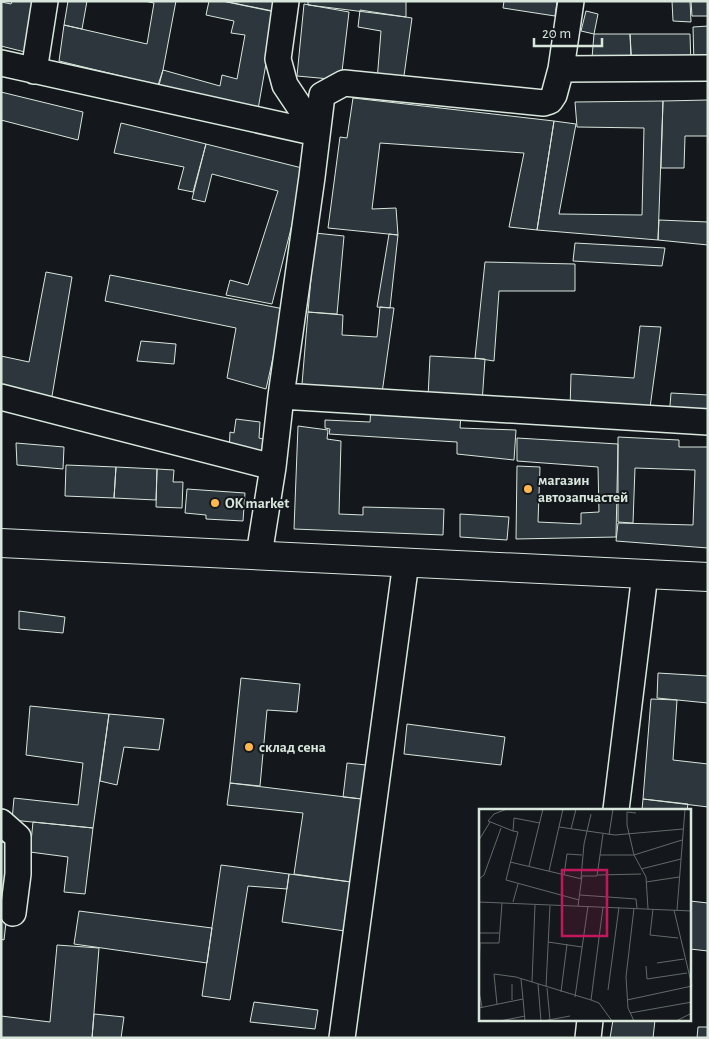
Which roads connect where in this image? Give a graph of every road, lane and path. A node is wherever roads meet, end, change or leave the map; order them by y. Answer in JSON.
{"nodes":[{"id":1,"x":45,"y":1,"type":"edge"},
{"id":2,"x":286,"y":1,"type":"edge"},
{"id":3,"x":571,"y":1,"type":"edge"},
{"id":4,"x":1,"y":63,"type":"edge"},
{"id":5,"x":708,"y":68,"type":"edge"},
{"id":6,"x":560,"y":69,"type":"junction"},
{"id":7,"x":34,"y":71,"type":"junction"},
{"id":8,"x":317,"y":133,"type":"junction"},
{"id":9,"x":281,"y":396,"type":"junction"},
{"id":10,"x":1,"y":397,"type":"edge"},
{"id":11,"x":708,"y":422,"type":"edge"},
{"id":12,"x":273,"y":467,"type":"junction"},
{"id":13,"x":1,"y":543,"type":"edge"},
{"id":14,"x":259,"y":555,"type":"junction"},
{"id":15,"x":406,"y":562,"type":"junction"},
{"id":16,"x":644,"y":574,"type":"junction"},
{"id":17,"x":708,"y":576,"type":"edge"},
{"id":18,"x":616,"y":809,"type":"edge"},
{"id":19,"x":1,"y":822,"type":"edge"},
{"id":20,"x":13,"y":913,"type":"dead end"},
{"id":21,"x":590,"y":1022,"type":"edge"},
{"id":22,"x":342,"y":1038,"type":"edge"},
{"id":23,"x":588,"y":1038,"type":"edge"}],
"edges":[{"from":1,"to":7,"type":"street"},
{"from":2,"to":8,"type":"street"},
{"from":3,"to":6,"type":"street"},
{"from":4,"to":7,"type":"street"},
{"from":5,"to":6,"type":"street"},
{"from":6,"to":8,"type":"street"},
{"from":7,"to":8,"type":"street"},
{"from":8,"to":9,"type":"street"},
{"from":9,"to":11,"type":"street"},
{"from":9,"to":12,"type":"street"},
{"from":10,"to":12,"type":"street"},
{"from":12,"to":14,"type":"street"},
{"from":13,"to":14,"type":"main road"},
{"from":14,"to":15,"type":"main road"},
{"from":15,"to":16,"type":"main road"},
{"from":15,"to":22,"type":"street"},
{"from":16,"to":17,"type":"main road"},
{"from":16,"to":18,"type":"street"},
{"from":19,"to":20,"type":"street"},
{"from":21,"to":23,"type":"street"}]}
